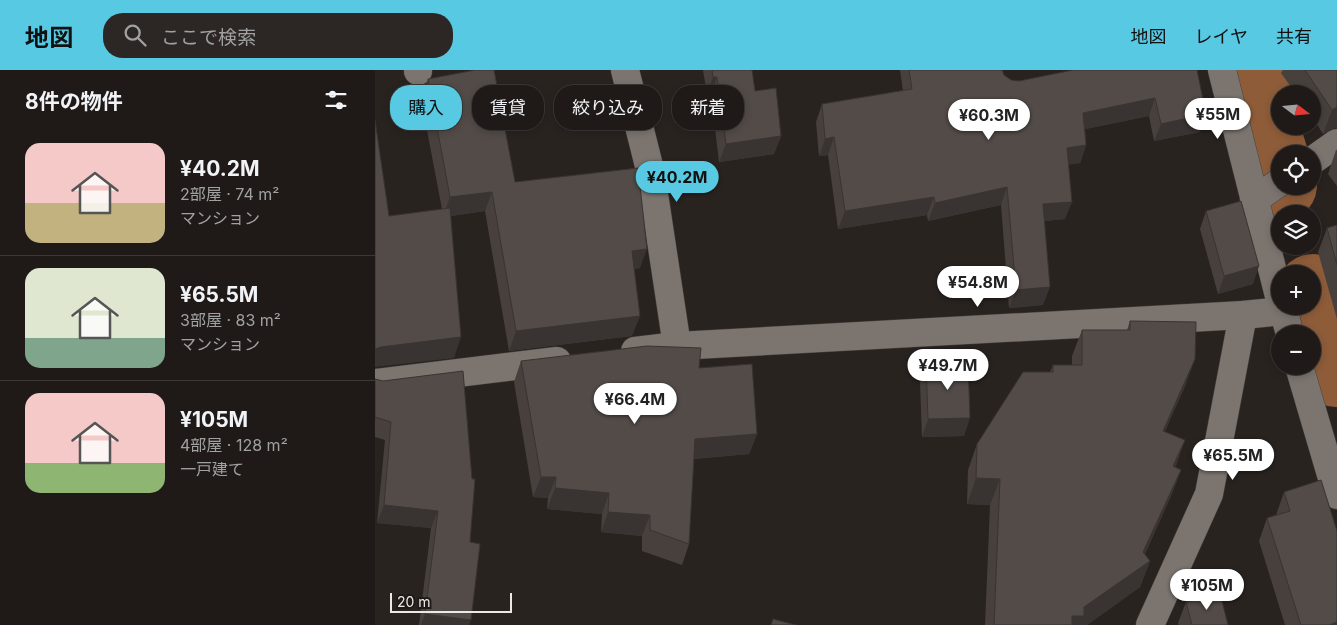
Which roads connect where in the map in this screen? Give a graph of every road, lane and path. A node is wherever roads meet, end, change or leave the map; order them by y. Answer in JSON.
{"nodes":[{"id":1,"x":625,"y":70,"type":"edge"},
{"id":2,"x":1222,"y":70,"type":"edge"},
{"id":3,"x":1337,"y":143,"type":"edge"},
{"id":4,"x":1321,"y":154,"type":"edge"},
{"id":5,"x":1271,"y":188,"type":"edge"},
{"id":6,"x":1254,"y":200,"type":"junction"},
{"id":7,"x":1271,"y":266,"type":"edge"},
{"id":8,"x":1271,"y":314,"type":"edge"},
{"id":9,"x":1243,"y":315,"type":"junction"},
{"id":10,"x":677,"y":346,"type":"junction"},
{"id":11,"x":609,"y":354,"type":"edge"},
{"id":12,"x":580,"y":358,"type":"edge"},
{"id":13,"x":1302,"y":375,"type":"edge"},
{"id":14,"x":375,"y":383,"type":"edge"},
{"id":15,"x":1337,"y":495,"type":"edge"},
{"id":16,"x":1150,"y":625,"type":"edge"}],
"edges":[{"from":1,"to":10,"type":"street"},
{"from":2,"to":6,"type":"street"},
{"from":3,"to":4,"type":"street"},
{"from":5,"to":6,"type":"street"},
{"from":6,"to":7,"type":"street"},
{"from":8,"to":9,"type":"street"},
{"from":9,"to":10,"type":"street"},
{"from":9,"to":16,"type":"street"},
{"from":10,"to":11,"type":"street"},
{"from":12,"to":14,"type":"street"},
{"from":13,"to":15,"type":"street"}]}
